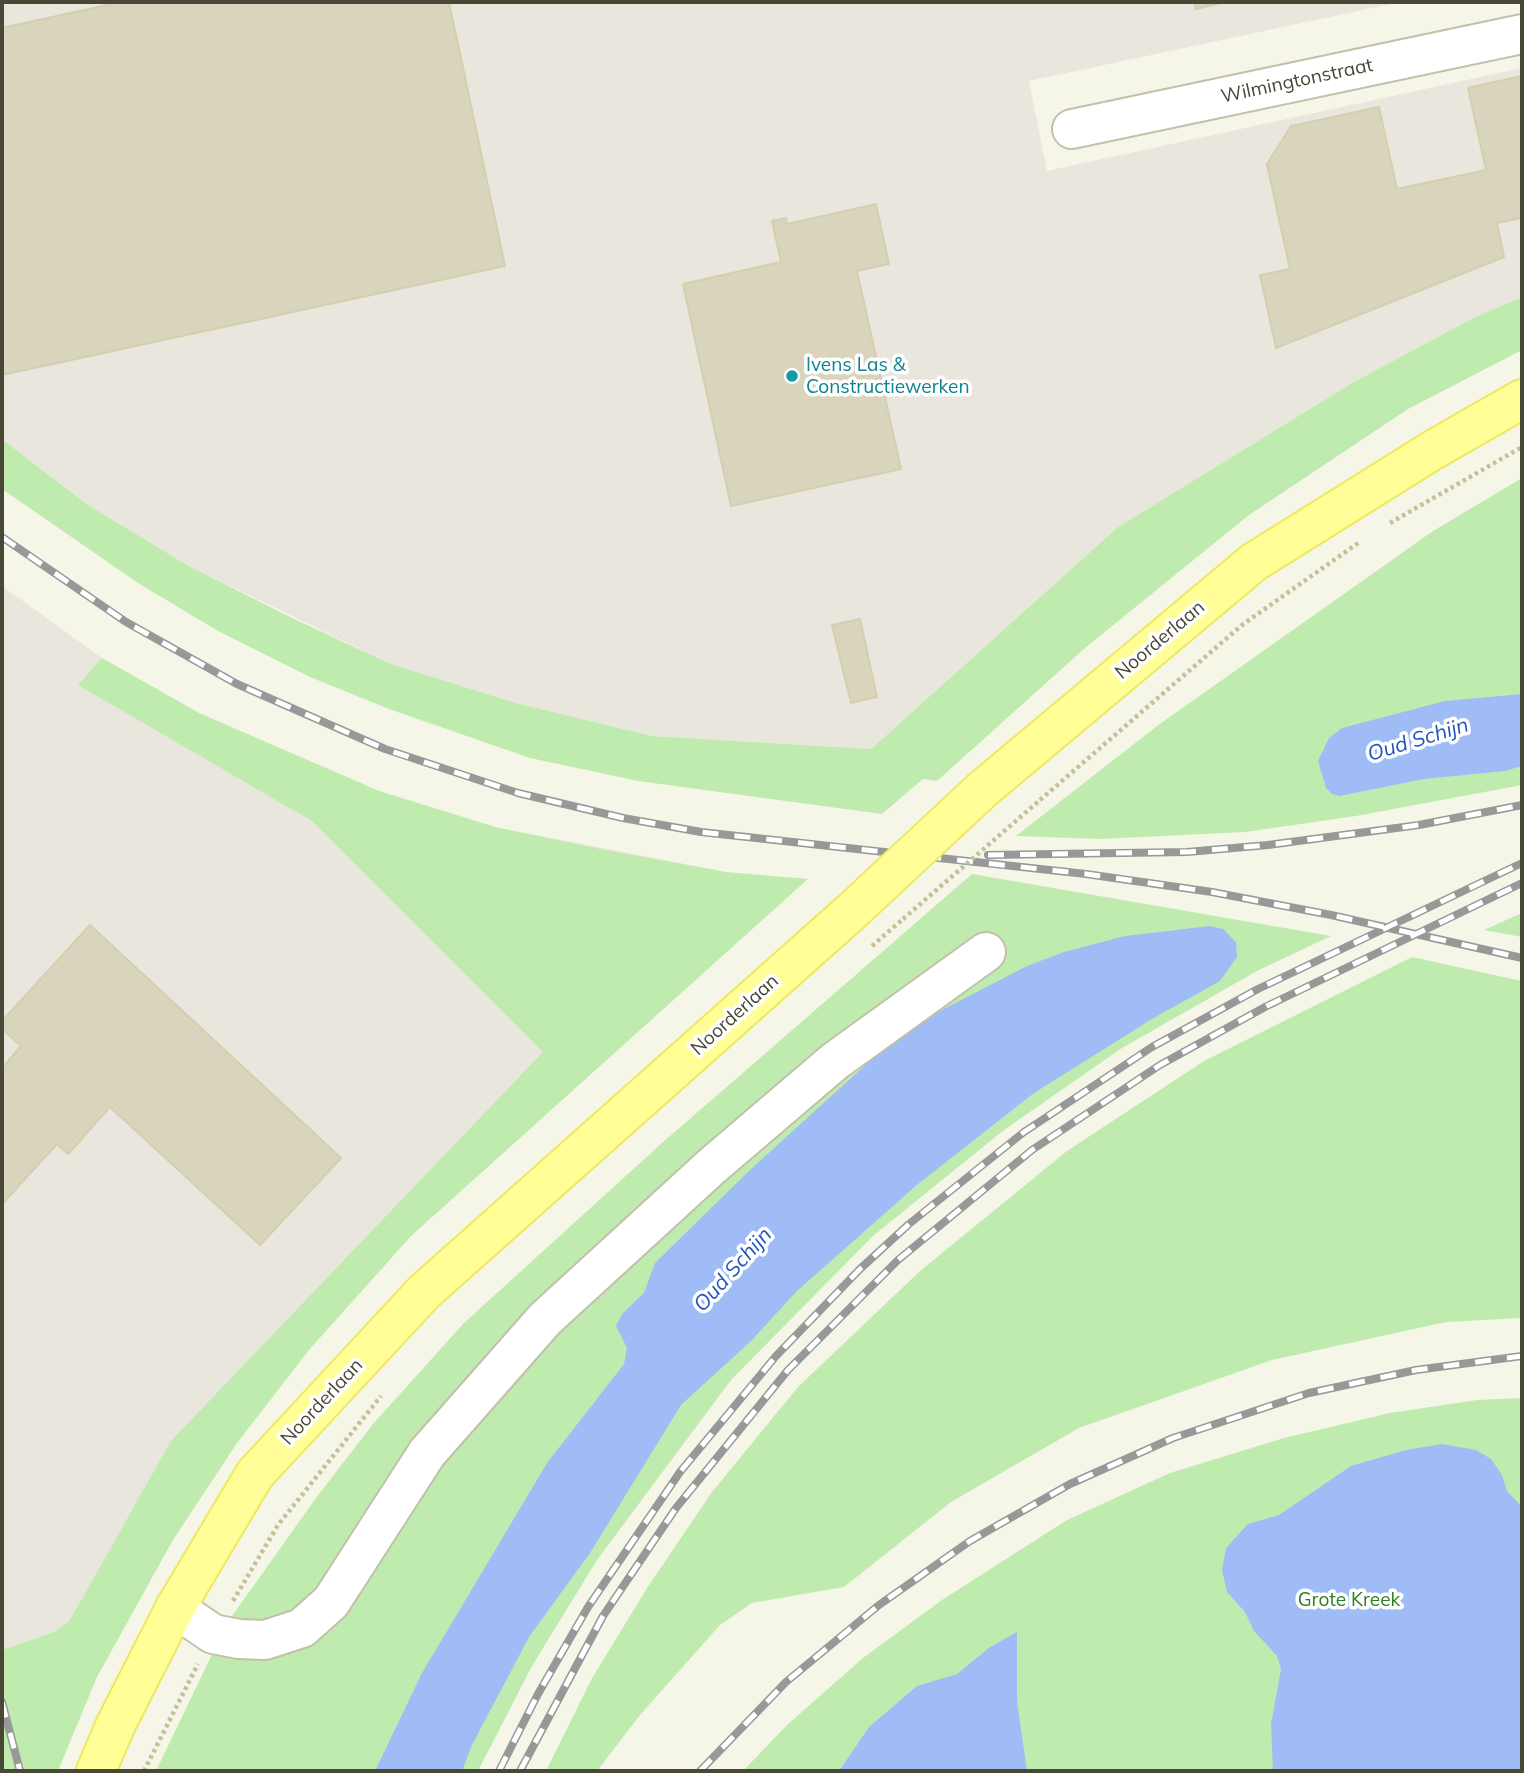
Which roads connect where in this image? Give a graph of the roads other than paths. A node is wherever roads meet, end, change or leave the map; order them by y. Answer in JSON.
{"nodes":[{"id":1,"x":1522,"y":34,"type":"edge"},
{"id":2,"x":1072,"y":129,"type":"dead end"},
{"id":3,"x":1522,"y":399,"type":"edge"},
{"id":4,"x":986,"y":952,"type":"dead end"},
{"id":5,"x":175,"y":1608,"type":"junction"},
{"id":6,"x":96,"y":1771,"type":"edge"}],
"edges":[{"from":1,"to":2,"type":"street","name":"Wilmingtonstraat"},
{"from":3,"to":5,"type":"main road","name":"Noorderlaan","bridge":true},
{"from":4,"to":5,"type":"street"},
{"from":5,"to":6,"type":"main road","name":"Noorderlaan"}]}
